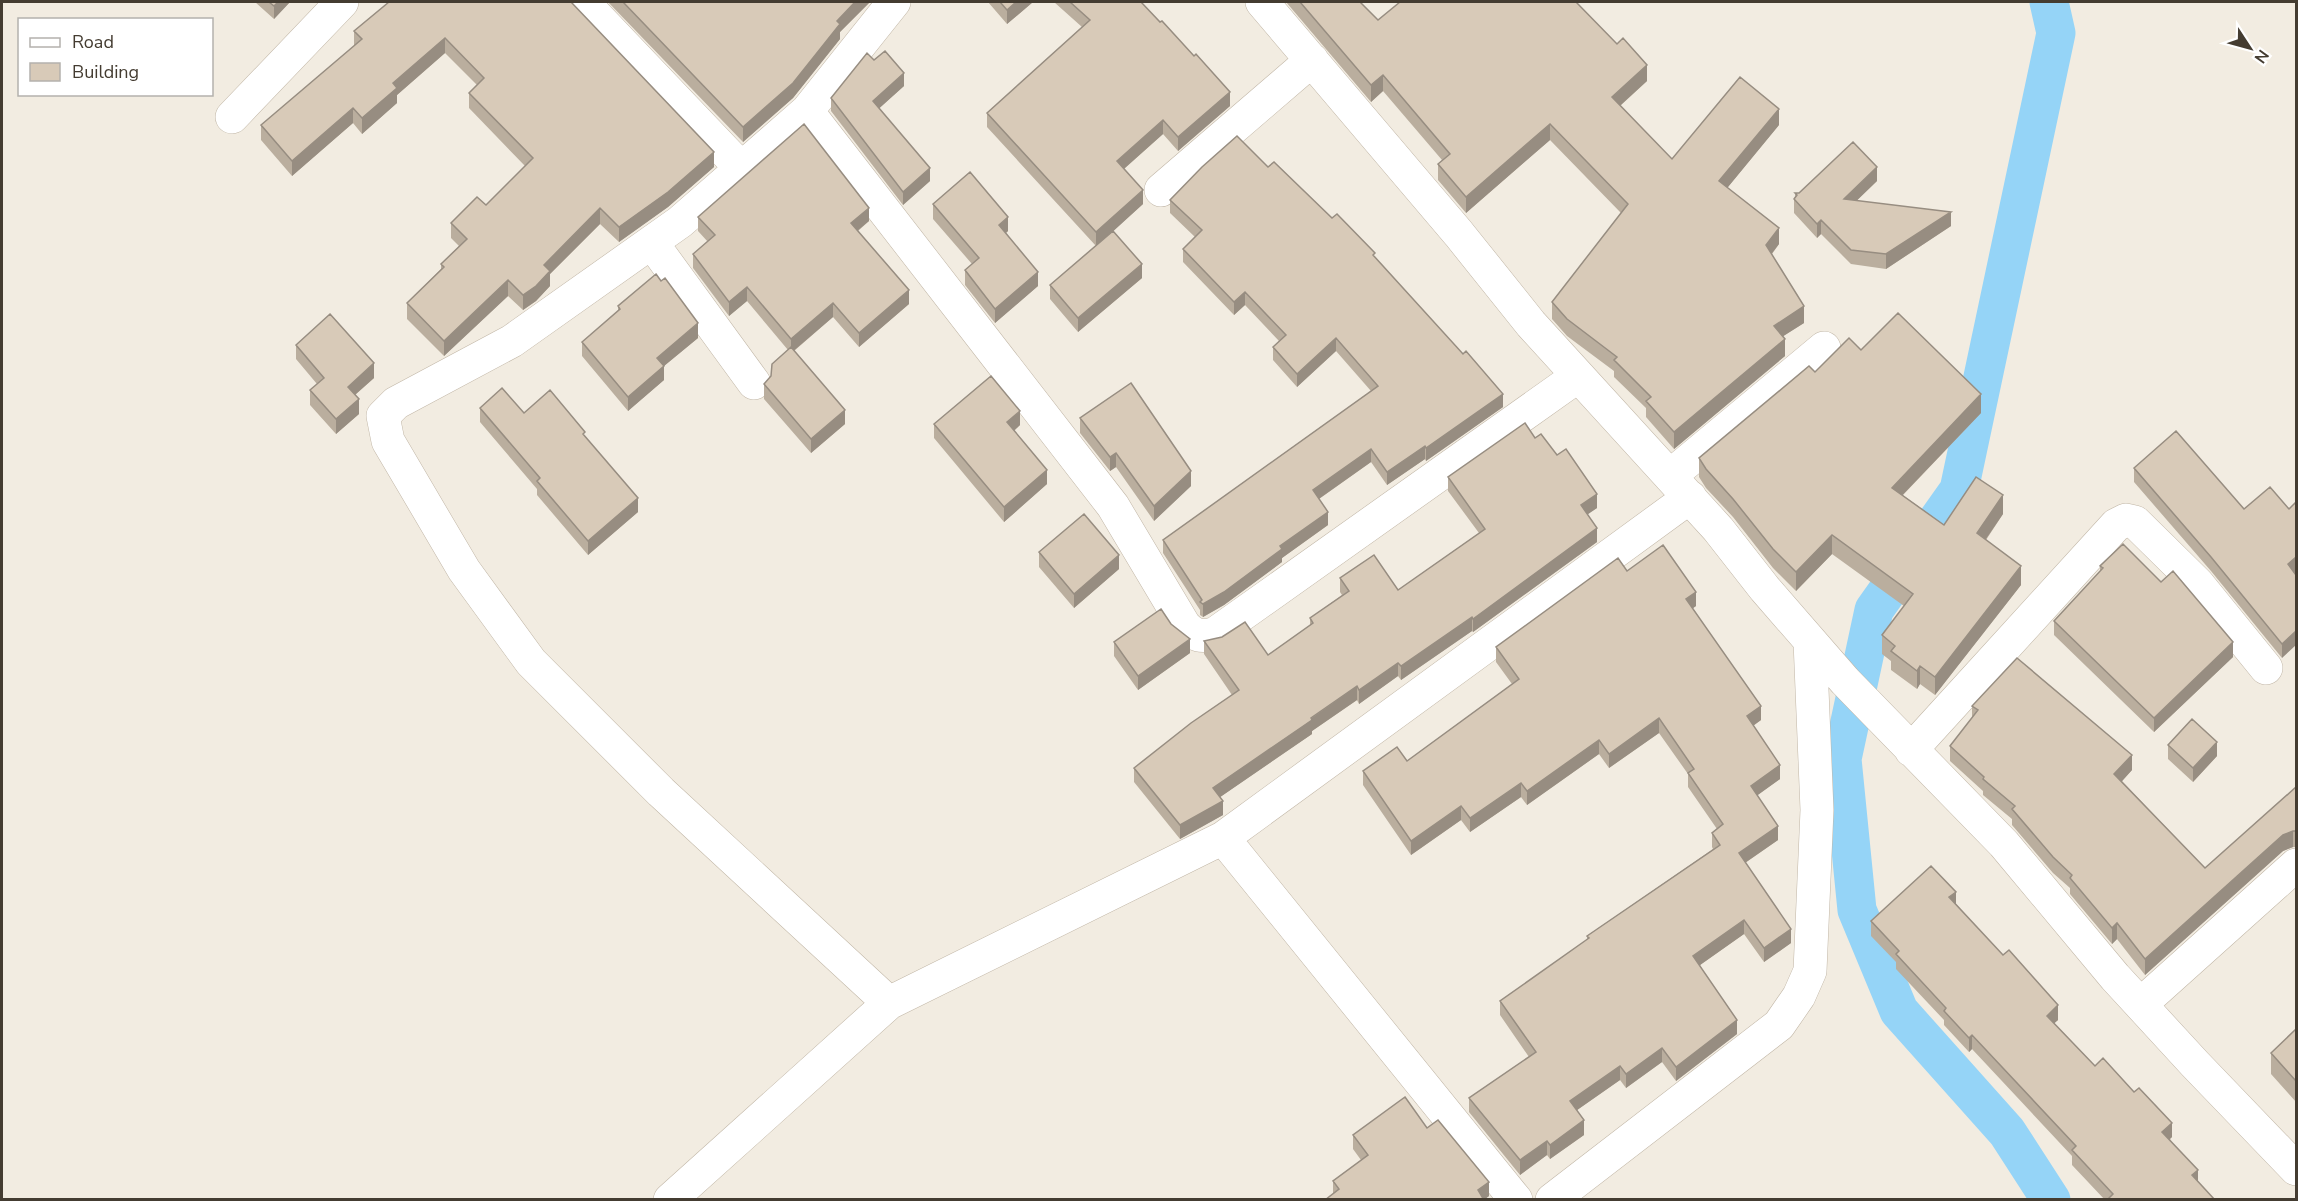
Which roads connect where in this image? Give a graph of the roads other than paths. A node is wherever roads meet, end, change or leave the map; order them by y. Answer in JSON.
{"nodes":[{"id":1,"x":342,"y":2,"type":"edge"},
{"id":2,"x":583,"y":2,"type":"edge"},
{"id":3,"x":1262,"y":2,"type":"edge"},
{"id":4,"x":880,"y":7,"type":"edge"},
{"id":5,"x":1312,"y":60,"type":"junction"},
{"id":6,"x":807,"y":111,"type":"junction"},
{"id":7,"x":232,"y":117,"type":"dead end"},
{"id":8,"x":742,"y":169,"type":"junction"},
{"id":9,"x":1161,"y":190,"type":"dead end"},
{"id":10,"x":652,"y":243,"type":"junction"},
{"id":11,"x":1824,"y":348,"type":"dead end"},
{"id":12,"x":1578,"y":376,"type":"junction"},
{"id":13,"x":754,"y":383,"type":"dead end"},
{"id":14,"x":1680,"y":487,"type":"junction"},
{"id":15,"x":1810,"y":640,"type":"junction"},
{"id":16,"x":2266,"y":668,"type":"dead end"},
{"id":17,"x":1901,"y":739,"type":"junction"},
{"id":18,"x":1223,"y":838,"type":"junction"},
{"id":19,"x":2296,"y":865,"type":"edge"},
{"id":20,"x":889,"y":1003,"type":"junction"},
{"id":21,"x":2141,"y":1004,"type":"junction"},
{"id":22,"x":2296,"y":1169,"type":"edge"},
{"id":23,"x":670,"y":1200,"type":"edge"},
{"id":24,"x":1516,"y":1200,"type":"edge"},
{"id":25,"x":1552,"y":1200,"type":"edge"}],
"edges":[{"from":1,"to":7,"type":"street"},
{"from":2,"to":8,"type":"street"},
{"from":3,"to":5,"type":"street"},
{"from":4,"to":6,"type":"street"},
{"from":5,"to":9,"type":"street"},
{"from":5,"to":12,"type":"street"},
{"from":6,"to":8,"type":"street"},
{"from":6,"to":12,"type":"street"},
{"from":8,"to":10,"type":"street"},
{"from":10,"to":13,"type":"street"},
{"from":10,"to":20,"type":"street"},
{"from":11,"to":14,"type":"street"},
{"from":12,"to":14,"type":"street"},
{"from":14,"to":15,"type":"street"},
{"from":14,"to":18,"type":"street"},
{"from":15,"to":17,"type":"street"},
{"from":15,"to":25,"type":"street"},
{"from":16,"to":17,"type":"street"},
{"from":17,"to":21,"type":"street"},
{"from":18,"to":20,"type":"street"},
{"from":18,"to":24,"type":"street"},
{"from":19,"to":21,"type":"street"},
{"from":20,"to":23,"type":"street"},
{"from":21,"to":22,"type":"street"}]}
